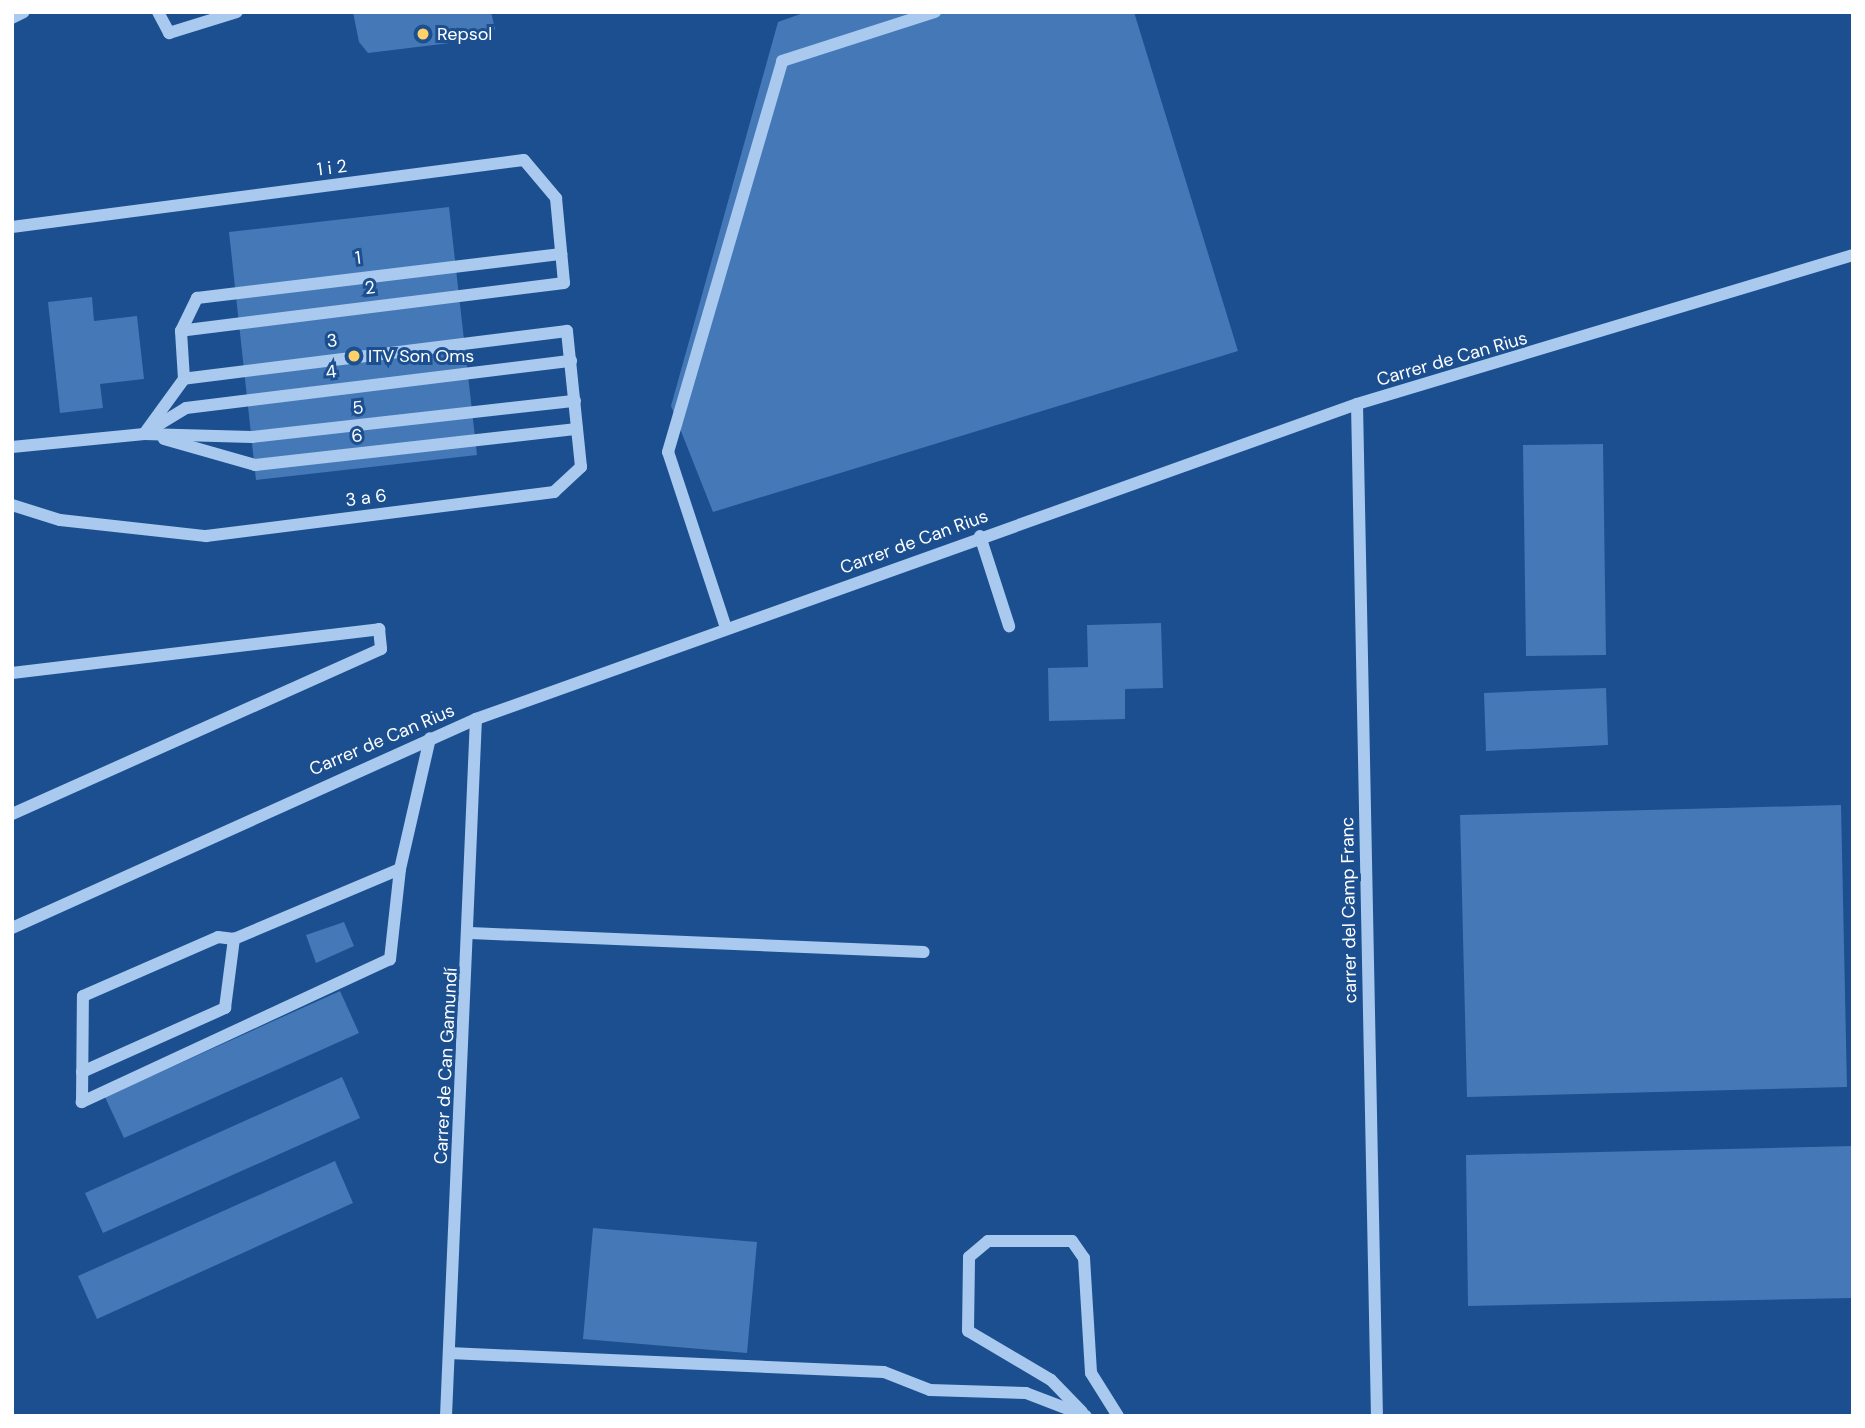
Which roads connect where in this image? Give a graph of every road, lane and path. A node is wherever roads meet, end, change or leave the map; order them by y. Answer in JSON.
{"nodes":[{"id":1,"x":24,"y":12,"type":"edge"},
{"id":2,"x":158,"y":12,"type":"edge"},
{"id":3,"x":237,"y":12,"type":"edge"},
{"id":4,"x":935,"y":12,"type":"edge"},
{"id":5,"x":12,"y":18,"type":"edge"},
{"id":6,"x":12,"y":227,"type":"edge"},
{"id":7,"x":561,"y":254,"type":"junction"},
{"id":8,"x":1853,"y":255,"type":"edge"},
{"id":9,"x":564,"y":283,"type":"joint"},
{"id":10,"x":181,"y":331,"type":"junction"},
{"id":11,"x":567,"y":331,"type":"joint"},
{"id":12,"x":571,"y":361,"type":"junction"},
{"id":13,"x":184,"y":379,"type":"junction"},
{"id":14,"x":575,"y":401,"type":"junction"},
{"id":15,"x":1357,"y":404,"type":"junction"},
{"id":16,"x":577,"y":429,"type":"junction"},
{"id":17,"x":144,"y":434,"type":"junction"},
{"id":18,"x":12,"y":447,"type":"edge"},
{"id":19,"x":12,"y":505,"type":"edge"},
{"id":20,"x":980,"y":536,"type":"junction"},
{"id":21,"x":1009,"y":626,"type":"dead end"},
{"id":22,"x":726,"y":628,"type":"junction"},
{"id":23,"x":12,"y":673,"type":"edge"},
{"id":24,"x":476,"y":719,"type":"junction"},
{"id":25,"x":430,"y":737,"type":"junction"},
{"id":26,"x":12,"y":814,"type":"edge"},
{"id":27,"x":400,"y":869,"type":"junction"},
{"id":28,"x":12,"y":928,"type":"edge"},
{"id":29,"x":470,"y":933,"type":"junction"},
{"id":30,"x":234,"y":939,"type":"junction"},
{"id":31,"x":925,"y":952,"type":"dead end"},
{"id":32,"x":82,"y":1072,"type":"junction"},
{"id":33,"x":449,"y":1353,"type":"junction"},
{"id":34,"x":1085,"y":1415,"type":"edge"},
{"id":35,"x":446,"y":1416,"type":"edge"},
{"id":36,"x":1118,"y":1416,"type":"edge"},
{"id":37,"x":1377,"y":1416,"type":"edge"}],
"edges":[{"from":1,"to":5,"type":"street"},
{"from":2,"to":3,"type":"street"},
{"from":4,"to":22,"type":"street"},
{"from":6,"to":7,"type":"street","name":"1 i 2"},
{"from":7,"to":9,"type":"street","name":"1 i 2"},
{"from":7,"to":10,"type":"street","name":"1"},
{"from":8,"to":15,"type":"street","name":"Carrer de Can Rius"},
{"from":9,"to":10,"type":"street","name":"2"},
{"from":10,"to":13,"type":"street"},
{"from":11,"to":12,"type":"street","name":"3 a 6"},
{"from":11,"to":13,"type":"street","name":"3"},
{"from":12,"to":14,"type":"street","name":"3 a 6"},
{"from":12,"to":17,"type":"street","name":"4"},
{"from":13,"to":17,"type":"street"},
{"from":14,"to":16,"type":"street","name":"3 a 6"},
{"from":14,"to":17,"type":"street","name":"5"},
{"from":15,"to":20,"type":"street","name":"Carrer de Can Rius"},
{"from":15,"to":37,"type":"street","name":"carrer del Camp Franc"},
{"from":16,"to":17,"type":"street","name":"6"},
{"from":16,"to":19,"type":"street","name":"3 a 6"},
{"from":17,"to":18,"type":"street"},
{"from":20,"to":21,"type":"street"},
{"from":20,"to":22,"type":"street","name":"Carrer de Can Rius"},
{"from":22,"to":24,"type":"street","name":"Carrer de Can Rius"},
{"from":23,"to":26,"type":"street"},
{"from":24,"to":25,"type":"street","name":"Carrer de Can Rius"},
{"from":24,"to":29,"type":"street","name":"Carrer de Can Gamundí"},
{"from":25,"to":27,"type":"street"},
{"from":25,"to":28,"type":"street","name":"Carrer de Can Rius"},
{"from":27,"to":30,"type":"street"},
{"from":27,"to":32,"type":"street"},
{"from":29,"to":31,"type":"street"},
{"from":29,"to":33,"type":"street","name":"Carrer de Can Gamundí"},
{"from":30,"to":32,"type":"street"},
{"from":30,"to":32,"type":"street"},
{"from":33,"to":34,"type":"street"},
{"from":33,"to":35,"type":"street","name":"Carrer de Can Gamundí"},
{"from":34,"to":36,"type":"street"}]}
